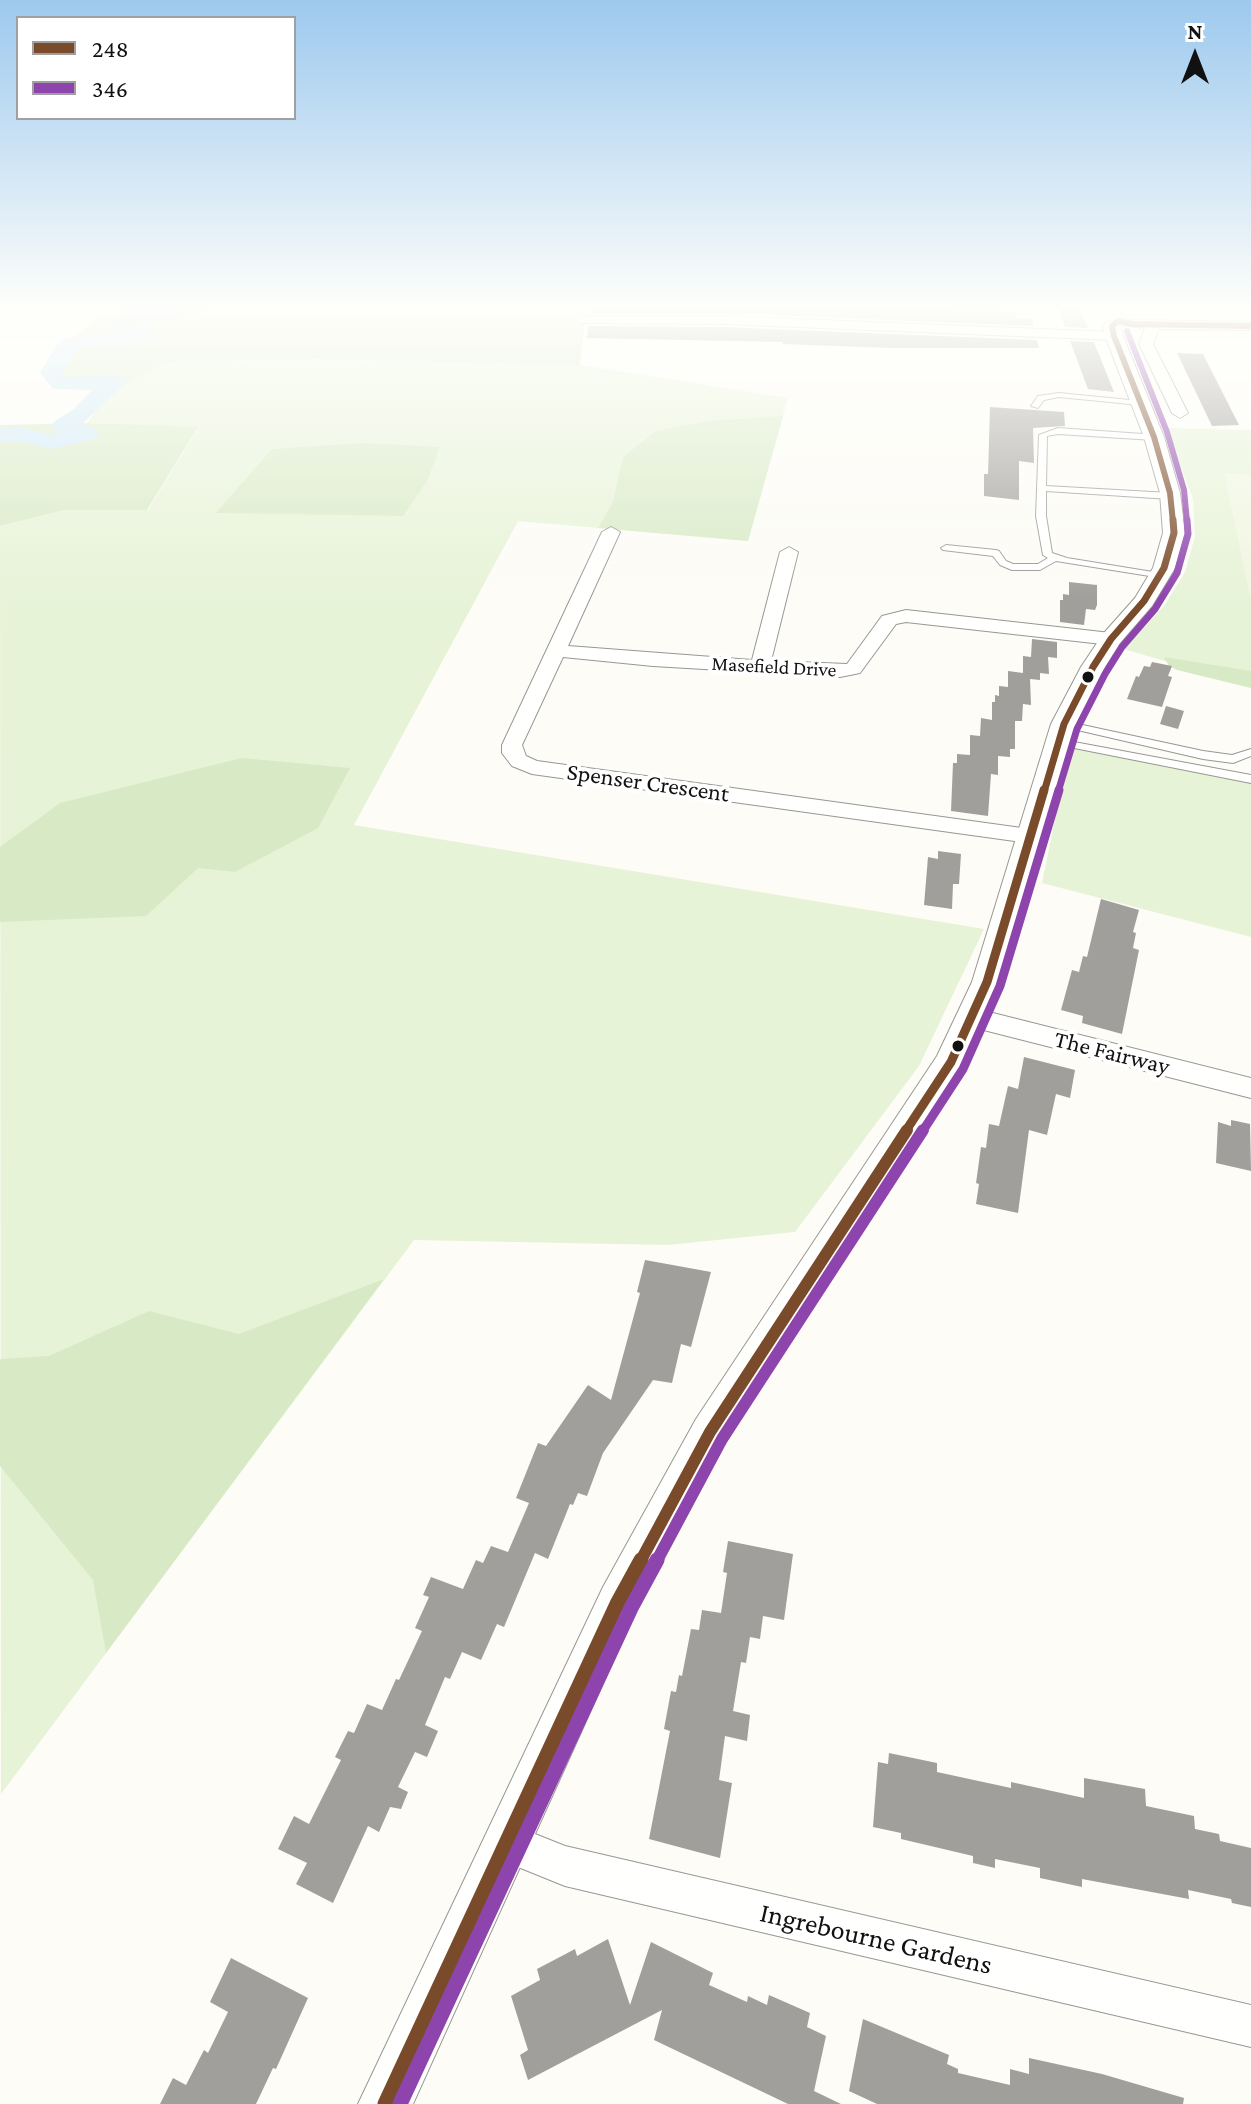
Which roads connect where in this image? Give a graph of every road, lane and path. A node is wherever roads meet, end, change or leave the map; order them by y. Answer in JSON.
{"nodes":[{"id":1,"x":1141,"y":405,"type":"edge"},
{"id":2,"x":1176,"y":405,"type":"edge"},
{"id":3,"x":1180,"y":413,"type":"dead end"},
{"id":4,"x":1154,"y":437,"type":"junction"},
{"id":5,"x":1041,"y":488,"type":"junction"},
{"id":6,"x":1170,"y":496,"type":"junction"},
{"id":7,"x":611,"y":532,"type":"dead end"},
{"id":8,"x":946,"y":548,"type":"dead end"},
{"id":9,"x":789,"y":552,"type":"dead end"},
{"id":10,"x":1055,"y":558,"type":"junction"},
{"id":11,"x":1159,"y":576,"type":"junction"},
{"id":12,"x":1111,"y":639,"type":"junction"},
{"id":13,"x":554,"y":650,"type":"junction"},
{"id":14,"x":760,"y":667,"type":"junction"},
{"id":15,"x":1061,"y":733,"type":"junction"},
{"id":16,"x":1251,"y":752,"type":"edge"},
{"id":17,"x":1251,"y":779,"type":"edge"},
{"id":18,"x":1029,"y":836,"type":"junction"},
{"id":19,"x":973,"y":1018,"type":"junction"},
{"id":20,"x":1251,"y":1088,"type":"edge"},
{"id":21,"x":505,"y":1842,"type":"junction"},
{"id":22,"x":1251,"y":2026,"type":"edge"},
{"id":23,"x":385,"y":2104,"type":"edge"}],
"edges":[{"from":1,"to":4,"type":"street"},
{"from":2,"to":3,"type":"street"},
{"from":4,"to":5,"type":"lane"},
{"from":4,"to":6,"type":"street"},
{"from":5,"to":6,"type":"lane"},
{"from":5,"to":10,"type":"lane"},
{"from":6,"to":11,"type":"street"},
{"from":7,"to":13,"type":"street","name":"Spenser Crescent"},
{"from":8,"to":10,"type":"lane"},
{"from":9,"to":14,"type":"street"},
{"from":10,"to":11,"type":"lane"},
{"from":11,"to":12,"type":"street"},
{"from":12,"to":14,"type":"street","name":"Masefield Drive"},
{"from":12,"to":15,"type":"street"},
{"from":13,"to":14,"type":"street","name":"Masefield Drive"},
{"from":13,"to":18,"type":"street","name":"Spenser Crescent"},
{"from":15,"to":16,"type":"lane"},
{"from":15,"to":17,"type":"lane"},
{"from":15,"to":18,"type":"street"},
{"from":18,"to":19,"type":"street"},
{"from":19,"to":20,"type":"street","name":"The Fairway"},
{"from":19,"to":21,"type":"street"},
{"from":21,"to":22,"type":"street","name":"Ingrebourne Gardens"},
{"from":21,"to":23,"type":"street"}]}
